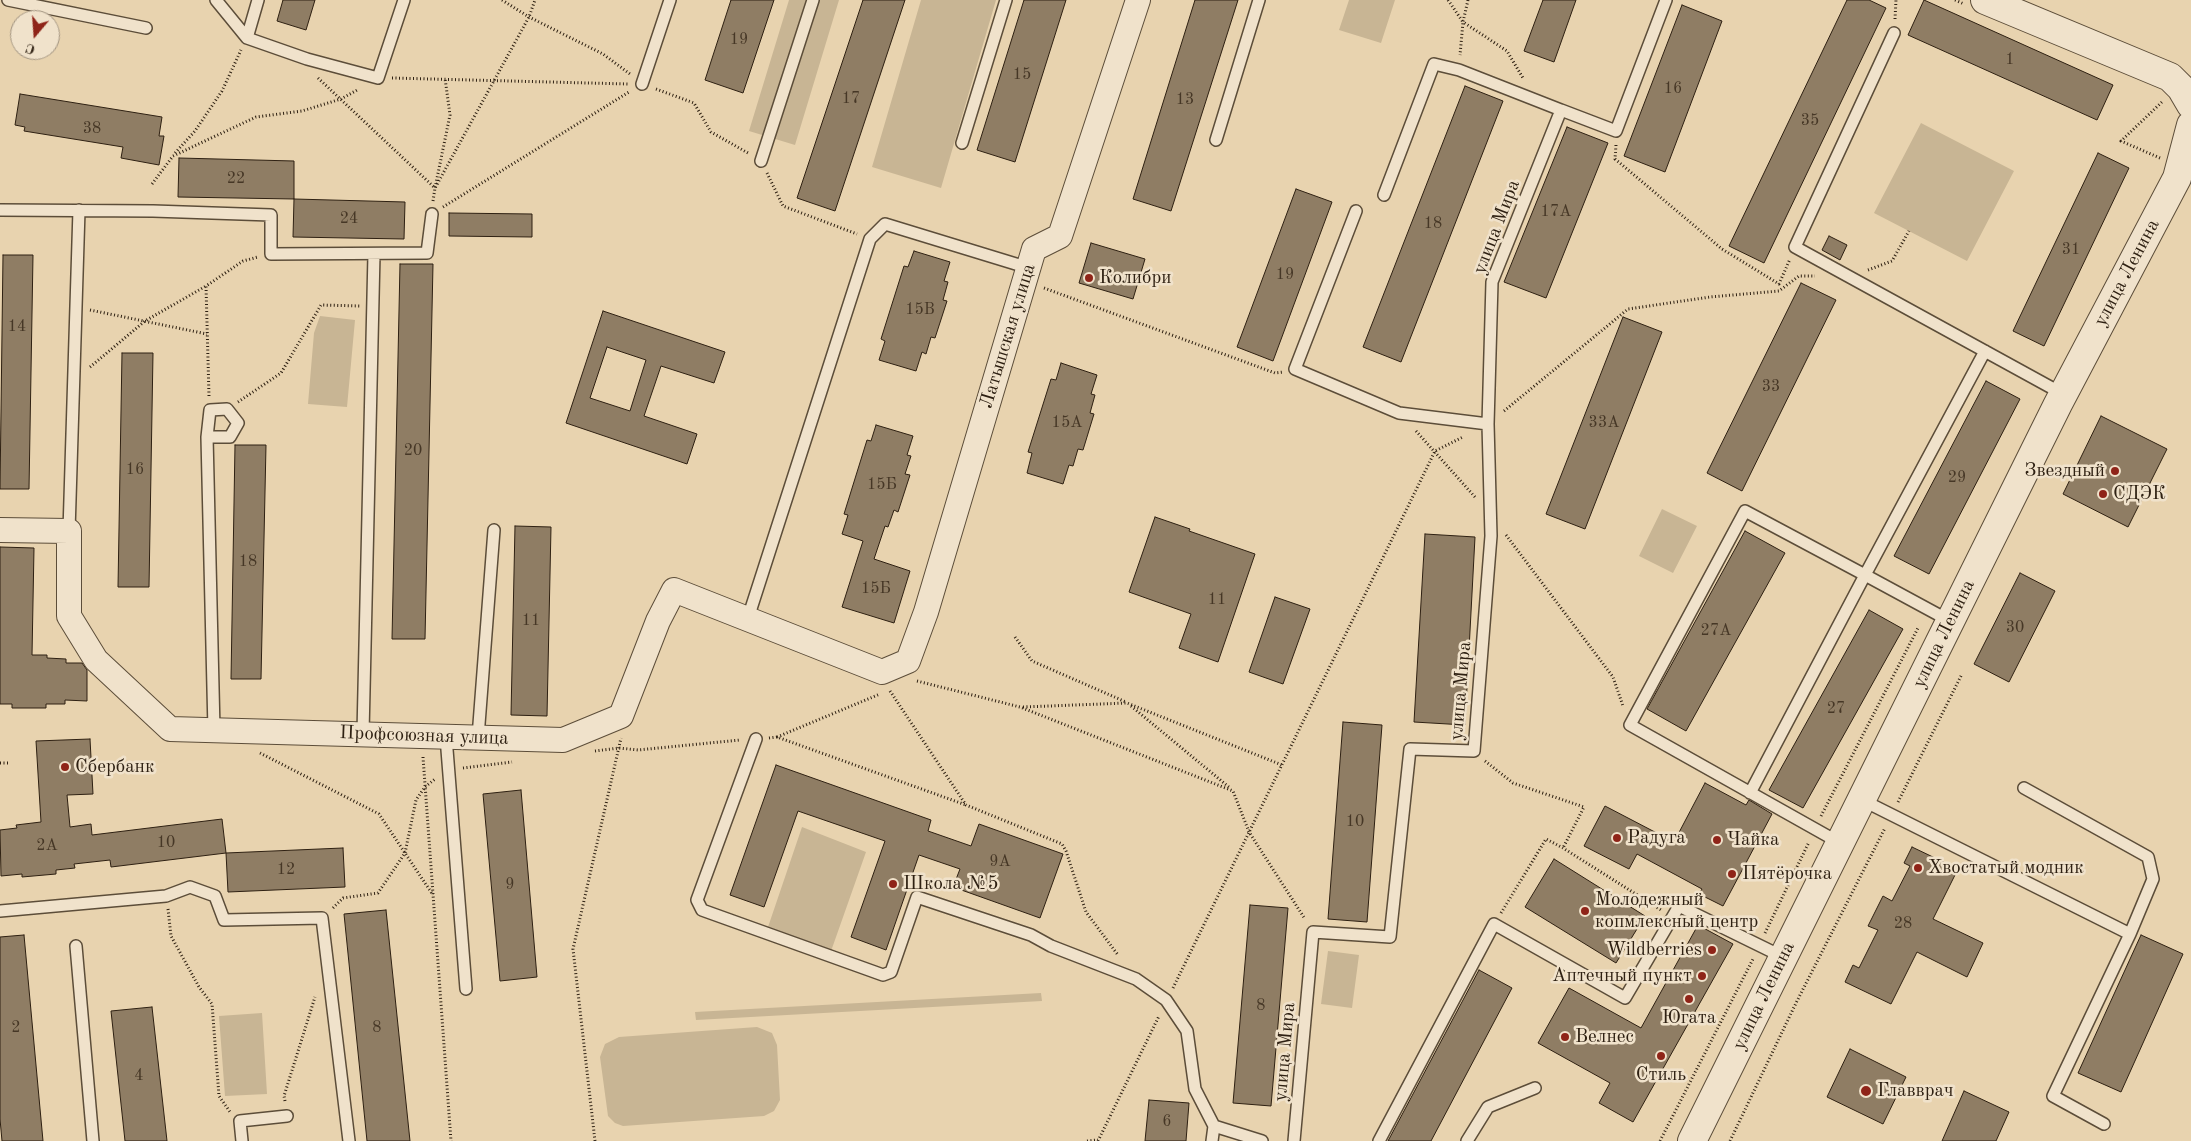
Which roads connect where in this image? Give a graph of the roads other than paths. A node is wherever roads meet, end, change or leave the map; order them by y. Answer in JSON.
{"nodes":[{"id":1,"x":8,"y":0,"type":"edge"},
{"id":2,"x":216,"y":0,"type":"edge"},
{"id":3,"x":258,"y":0,"type":"edge"},
{"id":4,"x":404,"y":0,"type":"edge"},
{"id":5,"x":670,"y":0,"type":"edge"},
{"id":6,"x":812,"y":0,"type":"edge"},
{"id":7,"x":1006,"y":0,"type":"edge"},
{"id":8,"x":1138,"y":0,"type":"edge"},
{"id":9,"x":1259,"y":0,"type":"edge"},
{"id":10,"x":1666,"y":0,"type":"edge"},
{"id":11,"x":1978,"y":3,"type":"edge"},
{"id":12,"x":146,"y":28,"type":"dead end"},
{"id":13,"x":1894,"y":33,"type":"dead end"},
{"id":14,"x":246,"y":38,"type":"junction"},
{"id":15,"x":642,"y":84,"type":"road end"},
{"id":16,"x":2191,"y":105,"type":"edge"},
{"id":17,"x":1561,"y":110,"type":"junction"},
{"id":18,"x":2191,"y":125,"type":"edge"},
{"id":19,"x":1216,"y":140,"type":"dead end"},
{"id":20,"x":962,"y":143,"type":"dead end"},
{"id":21,"x":761,"y":161,"type":"road end"},
{"id":22,"x":1384,"y":195,"type":"dead end"},
{"id":23,"x":0,"y":210,"type":"edge"},
{"id":24,"x":79,"y":210,"type":"junction"},
{"id":25,"x":1356,"y":212,"type":"dead end"},
{"id":26,"x":432,"y":214,"type":"road end"},
{"id":27,"x":374,"y":254,"type":"junction"},
{"id":28,"x":1027,"y":275,"type":"junction"},
{"id":29,"x":1985,"y":351,"type":"junction"},
{"id":30,"x":2063,"y":394,"type":"junction"},
{"id":31,"x":1488,"y":424,"type":"junction"},
{"id":32,"x":207,"y":437,"type":"junction"},
{"id":33,"x":0,"y":530,"type":"edge"},
{"id":34,"x":494,"y":530,"type":"dead end"},
{"id":35,"x":69,"y":531,"type":"junction"},
{"id":36,"x":1865,"y":575,"type":"junction"},
{"id":37,"x":1939,"y":615,"type":"junction"},
{"id":38,"x":748,"y":618,"type":"junction"},
{"id":39,"x":882,"y":672,"type":"joint"},
{"id":40,"x":214,"y":730,"type":"junction"},
{"id":41,"x":363,"y":733,"type":"junction"},
{"id":42,"x":446,"y":736,"type":"junction"},
{"id":43,"x":478,"y":737,"type":"junction"},
{"id":44,"x":756,"y":739,"type":"road end"},
{"id":45,"x":2024,"y":788,"type":"dead end"},
{"id":46,"x":1750,"y":793,"type":"junction"},
{"id":47,"x":1862,"y":800,"type":"junction"},
{"id":48,"x":1840,"y":843,"type":"junction"},
{"id":49,"x":0,"y":911,"type":"edge"},
{"id":50,"x":2130,"y":934,"type":"junction"},
{"id":51,"x":76,"y":946,"type":"dead end"},
{"id":52,"x":1783,"y":957,"type":"junction"},
{"id":53,"x":466,"y":989,"type":"dead end"},
{"id":54,"x":1535,"y":1088,"type":"dead end"},
{"id":55,"x":288,"y":1116,"type":"road end"},
{"id":56,"x":2104,"y":1124,"type":"dead end"},
{"id":57,"x":1214,"y":1126,"type":"junction"},
{"id":58,"x":93,"y":1141,"type":"edge"},
{"id":59,"x":242,"y":1141,"type":"edge"},
{"id":60,"x":349,"y":1141,"type":"edge"},
{"id":61,"x":1212,"y":1141,"type":"edge"},
{"id":62,"x":1262,"y":1141,"type":"edge"},
{"id":63,"x":1294,"y":1141,"type":"edge"},
{"id":64,"x":1379,"y":1141,"type":"edge"},
{"id":65,"x":1467,"y":1141,"type":"edge"},
{"id":66,"x":1692,"y":1141,"type":"edge"}],
"edges":[{"from":1,"to":12,"type":"lane"},
{"from":2,"to":14,"type":"lane"},
{"from":3,"to":14,"type":"lane"},
{"from":4,"to":14,"type":"lane"},
{"from":5,"to":15,"type":"lane"},
{"from":6,"to":21,"type":"lane"},
{"from":7,"to":20,"type":"lane"},
{"from":8,"to":28,"type":"street","name":"Латышская улица"},
{"from":9,"to":19,"type":"lane"},
{"from":10,"to":17,"type":"lane"},
{"from":11,"to":16,"type":"street"},
{"from":13,"to":29,"type":"lane"},
{"from":17,"to":22,"type":"lane"},
{"from":17,"to":31,"type":"lane","name":"улица Мира"},
{"from":18,"to":30,"type":"street","name":"улица Ленина"},
{"from":23,"to":24,"type":"lane"},
{"from":24,"to":27,"type":"lane"},
{"from":24,"to":35,"type":"lane"},
{"from":25,"to":31,"type":"lane"},
{"from":26,"to":27,"type":"lane"},
{"from":27,"to":41,"type":"lane"},
{"from":28,"to":38,"type":"lane"},
{"from":28,"to":39,"type":"street","name":"Латышская улица"},
{"from":29,"to":30,"type":"lane"},
{"from":29,"to":36,"type":"lane"},
{"from":30,"to":37,"type":"street","name":"улица Ленина"},
{"from":31,"to":63,"type":"lane","name":"улица Мира"},
{"from":32,"to":32,"type":"lane"},
{"from":32,"to":40,"type":"lane"},
{"from":33,"to":35,"type":"street"},
{"from":34,"to":43,"type":"lane"},
{"from":35,"to":40,"type":"street","name":"Профсоюзная улица"},
{"from":36,"to":37,"type":"lane"},
{"from":36,"to":46,"type":"lane"},
{"from":36,"to":46,"type":"lane"},
{"from":37,"to":47,"type":"street","name":"улица Ленина"},
{"from":38,"to":39,"type":"street","name":"Профсоюзная улица"},
{"from":38,"to":43,"type":"street","name":"Профсоюзная улица"},
{"from":40,"to":41,"type":"street","name":"Профсоюзная улица"},
{"from":41,"to":42,"type":"street","name":"Профсоюзная улица"},
{"from":42,"to":43,"type":"street","name":"Профсоюзная улица"},
{"from":42,"to":53,"type":"lane"},
{"from":44,"to":57,"type":"lane"},
{"from":45,"to":50,"type":"lane"},
{"from":46,"to":48,"type":"lane"},
{"from":47,"to":48,"type":"street","name":"улица Ленина"},
{"from":47,"to":50,"type":"lane"},
{"from":48,"to":52,"type":"street","name":"улица Ленина"},
{"from":49,"to":60,"type":"lane"},
{"from":50,"to":56,"type":"lane"},
{"from":51,"to":58,"type":"lane"},
{"from":52,"to":64,"type":"lane"},
{"from":52,"to":66,"type":"street","name":"улица Ленина"},
{"from":54,"to":65,"type":"lane"},
{"from":55,"to":59,"type":"lane"},
{"from":57,"to":61,"type":"lane"},
{"from":57,"to":62,"type":"lane"}]}
